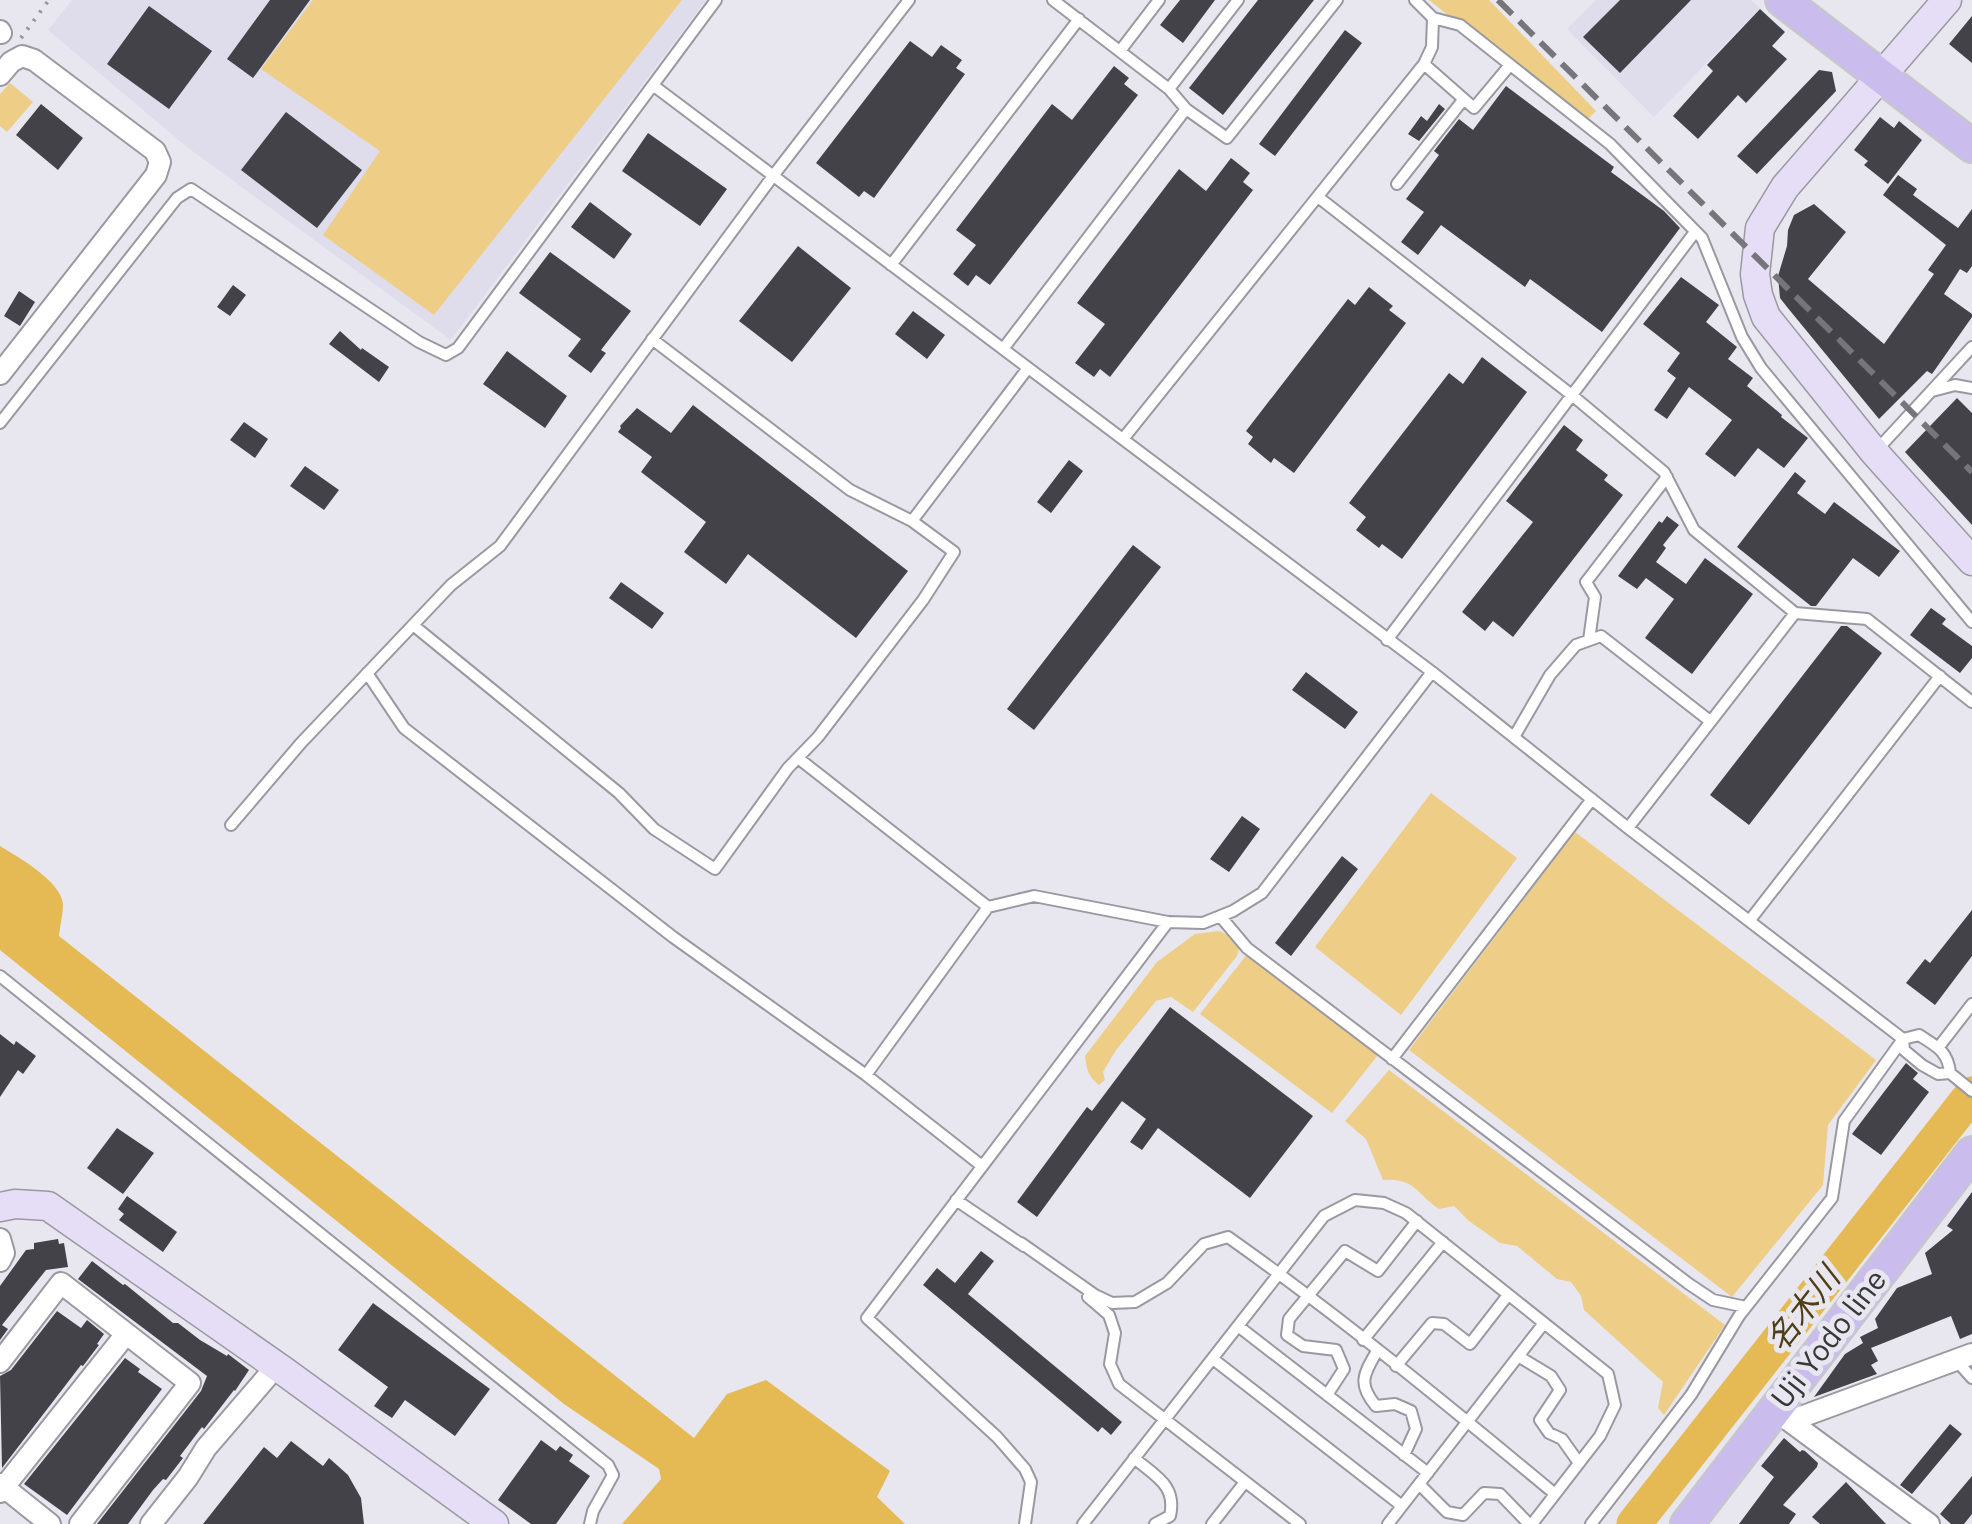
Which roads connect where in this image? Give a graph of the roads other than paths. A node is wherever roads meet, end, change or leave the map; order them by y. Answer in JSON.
{"nodes":[{"id":1,"x":716,"y":0,"type":"edge"},
{"id":2,"x":909,"y":0,"type":"edge"},
{"id":3,"x":1053,"y":0,"type":"edge"},
{"id":4,"x":1158,"y":0,"type":"edge"},
{"id":5,"x":1238,"y":0,"type":"edge"},
{"id":6,"x":1337,"y":0,"type":"edge"},
{"id":7,"x":1414,"y":0,"type":"edge"},
{"id":8,"x":1782,"y":0,"type":"edge"},
{"id":9,"x":1947,"y":0,"type":"edge"},
{"id":10,"x":1433,"y":18,"type":"junction"},
{"id":11,"x":1080,"y":19,"type":"junction"},
{"id":12,"x":1120,"y":51,"type":"junction"},
{"id":13,"x":1424,"y":64,"type":"junction"},
{"id":14,"x":1510,"y":64,"type":"junction"},
{"id":15,"x":0,"y":75,"type":"edge"},
{"id":16,"x":1882,"y":77,"type":"junction"},
{"id":17,"x":654,"y":86,"type":"junction"},
{"id":18,"x":1169,"y":89,"type":"junction"},
{"id":19,"x":1463,"y":100,"type":"junction"},
{"id":20,"x":1186,"y":109,"type":"junction"},
{"id":21,"x":1972,"y":146,"type":"edge"},
{"id":22,"x":773,"y":176,"type":"junction"},
{"id":23,"x":1397,"y":184,"type":"dead end"},
{"id":24,"x":1318,"y":197,"type":"junction"},
{"id":25,"x":1696,"y":232,"type":"junction"},
{"id":26,"x":891,"y":265,"type":"junction"},
{"id":27,"x":652,"y":340,"type":"junction"},
{"id":28,"x":1972,"y":347,"type":"edge"},
{"id":29,"x":1002,"y":349,"type":"junction"},
{"id":30,"x":1028,"y":368,"type":"junction"},
{"id":31,"x":0,"y":374,"type":"edge"},
{"id":32,"x":1972,"y":388,"type":"edge"},
{"id":33,"x":1931,"y":391,"type":"junction"},
{"id":34,"x":1572,"y":396,"type":"junction"},
{"id":35,"x":0,"y":423,"type":"edge"},
{"id":36,"x":1123,"y":439,"type":"junction"},
{"id":37,"x":1875,"y":453,"type":"junction"},
{"id":38,"x":1667,"y":477,"type":"junction"},
{"id":39,"x":912,"y":521,"type":"junction"},
{"id":40,"x":1972,"y":561,"type":"edge"},
{"id":41,"x":1794,"y":613,"type":"junction"},
{"id":42,"x":1972,"y":622,"type":"edge"},
{"id":43,"x":413,"y":624,"type":"junction"},
{"id":44,"x":1387,"y":640,"type":"junction"},
{"id":45,"x":1589,"y":640,"type":"junction"},
{"id":46,"x":1432,"y":672,"type":"junction"},
{"id":47,"x":367,"y":673,"type":"junction"},
{"id":48,"x":1940,"y":676,"type":"junction"},
{"id":49,"x":1972,"y":702,"type":"edge"},
{"id":50,"x":1710,"y":721,"type":"junction"},
{"id":51,"x":1514,"y":737,"type":"junction"},
{"id":52,"x":798,"y":758,"type":"junction"},
{"id":53,"x":1592,"y":800,"type":"junction"},
{"id":54,"x":231,"y":826,"type":"dead end"},
{"id":55,"x":1628,"y":828,"type":"junction"},
{"id":56,"x":988,"y":908,"type":"junction"},
{"id":57,"x":1220,"y":916,"type":"junction"},
{"id":58,"x":1750,"y":920,"type":"junction"},
{"id":59,"x":1168,"y":922,"type":"junction"},
{"id":60,"x":0,"y":976,"type":"edge"},
{"id":61,"x":1972,"y":1004,"type":"edge"},
{"id":62,"x":1903,"y":1039,"type":"junction"},
{"id":63,"x":1938,"y":1048,"type":"junction"},
{"id":64,"x":1392,"y":1059,"type":"junction"},
{"id":65,"x":1950,"y":1073,"type":"junction"},
{"id":66,"x":866,"y":1075,"type":"junction"},
{"id":67,"x":1972,"y":1091,"type":"edge"},
{"id":68,"x":1972,"y":1154,"type":"edge"},
{"id":69,"x":982,"y":1166,"type":"junction"},
{"id":70,"x":956,"y":1200,"type":"junction"},
{"id":71,"x":0,"y":1207,"type":"edge"},
{"id":72,"x":1416,"y":1221,"type":"junction"},
{"id":73,"x":0,"y":1239,"type":"edge"},
{"id":74,"x":1443,"y":1242,"type":"junction"},
{"id":75,"x":1021,"y":1244,"type":"junction"},
{"id":76,"x":0,"y":1261,"type":"edge"},
{"id":77,"x":1279,"y":1274,"type":"junction"},
{"id":78,"x":1508,"y":1294,"type":"junction"},
{"id":79,"x":1308,"y":1296,"type":"junction"},
{"id":80,"x":1746,"y":1307,"type":"junction"},
{"id":81,"x":1544,"y":1323,"type":"junction"},
{"id":82,"x":1238,"y":1326,"type":"junction"},
{"id":83,"x":126,"y":1334,"type":"junction"},
{"id":84,"x":1364,"y":1340,"type":"junction"},
{"id":85,"x":1378,"y":1351,"type":"junction"},
{"id":86,"x":1518,"y":1356,"type":"junction"},
{"id":87,"x":1964,"y":1357,"type":"edge"},
{"id":88,"x":1213,"y":1358,"type":"junction"},
{"id":89,"x":0,"y":1362,"type":"edge"},
{"id":90,"x":1396,"y":1366,"type":"junction"},
{"id":91,"x":267,"y":1377,"type":"dead end"},
{"id":92,"x":1972,"y":1378,"type":"edge"},
{"id":93,"x":1328,"y":1395,"type":"junction"},
{"id":94,"x":1782,"y":1416,"type":"junction"},
{"id":95,"x":1164,"y":1420,"type":"junction"},
{"id":96,"x":1468,"y":1422,"type":"junction"},
{"id":97,"x":1404,"y":1454,"type":"junction"},
{"id":98,"x":1134,"y":1458,"type":"junction"},
{"id":99,"x":1579,"y":1463,"type":"junction"},
{"id":100,"x":1428,"y":1473,"type":"junction"},
{"id":101,"x":1245,"y":1482,"type":"junction"},
{"id":102,"x":1419,"y":1484,"type":"junction"},
{"id":103,"x":1,"y":1488,"type":"edge"},
{"id":104,"x":1555,"y":1494,"type":"junction"},
{"id":105,"x":1402,"y":1506,"type":"junction"},
{"id":106,"x":50,"y":1524,"type":"edge"},
{"id":107,"x":80,"y":1524,"type":"edge"},
{"id":108,"x":150,"y":1524,"type":"edge"},
{"id":109,"x":494,"y":1524,"type":"edge"},
{"id":110,"x":590,"y":1524,"type":"edge"},
{"id":111,"x":1025,"y":1524,"type":"edge"},
{"id":112,"x":1083,"y":1524,"type":"edge"},
{"id":113,"x":1156,"y":1524,"type":"edge"},
{"id":114,"x":1212,"y":1524,"type":"edge"},
{"id":115,"x":1299,"y":1524,"type":"edge"},
{"id":116,"x":1388,"y":1524,"type":"edge"},
{"id":117,"x":1531,"y":1524,"type":"edge"},
{"id":118,"x":1591,"y":1524,"type":"edge"},
{"id":119,"x":1687,"y":1524,"type":"edge"},
{"id":120,"x":1929,"y":1524,"type":"edge"}],
"edges":[{"from":1,"to":17,"type":"lane"},
{"from":2,"to":22,"type":"lane"},
{"from":3,"to":11,"type":"lane"},
{"from":4,"to":12,"type":"lane"},
{"from":5,"to":18,"type":"lane"},
{"from":6,"to":20,"type":"lane"},
{"from":7,"to":10,"type":"lane"},
{"from":8,"to":16,"type":"main road"},
{"from":9,"to":16,"type":"street"},
{"from":10,"to":13,"type":"lane"},
{"from":10,"to":14,"type":"lane"},
{"from":11,"to":12,"type":"lane"},
{"from":11,"to":26,"type":"lane"},
{"from":12,"to":18,"type":"lane"},
{"from":13,"to":19,"type":"lane"},
{"from":13,"to":24,"type":"lane"},
{"from":14,"to":19,"type":"lane"},
{"from":14,"to":25,"type":"lane"},
{"from":15,"to":31,"type":"street"},
{"from":16,"to":21,"type":"main road"},
{"from":16,"to":37,"type":"street"},
{"from":17,"to":22,"type":"lane"},
{"from":17,"to":35,"type":"lane"},
{"from":18,"to":20,"type":"lane"},
{"from":19,"to":23,"type":"lane"},
{"from":20,"to":29,"type":"lane"},
{"from":22,"to":26,"type":"lane"},
{"from":22,"to":27,"type":"lane"},
{"from":24,"to":34,"type":"lane"},
{"from":24,"to":36,"type":"lane"},
{"from":25,"to":34,"type":"lane"},
{"from":25,"to":42,"type":"lane"},
{"from":26,"to":29,"type":"lane"},
{"from":27,"to":39,"type":"lane"},
{"from":27,"to":43,"type":"lane"},
{"from":28,"to":33,"type":"lane"},
{"from":29,"to":30,"type":"lane"},
{"from":30,"to":36,"type":"lane"},
{"from":30,"to":39,"type":"lane"},
{"from":32,"to":33,"type":"lane"},
{"from":33,"to":37,"type":"lane"},
{"from":34,"to":38,"type":"lane"},
{"from":34,"to":44,"type":"lane"},
{"from":36,"to":44,"type":"lane"},
{"from":37,"to":40,"type":"street"},
{"from":38,"to":41,"type":"lane"},
{"from":38,"to":45,"type":"lane"},
{"from":39,"to":52,"type":"lane"},
{"from":41,"to":48,"type":"lane"},
{"from":41,"to":50,"type":"lane"},
{"from":43,"to":47,"type":"lane"},
{"from":43,"to":52,"type":"lane"},
{"from":44,"to":46,"type":"lane"},
{"from":45,"to":50,"type":"lane"},
{"from":45,"to":51,"type":"lane"},
{"from":46,"to":51,"type":"lane"},
{"from":46,"to":57,"type":"lane"},
{"from":47,"to":54,"type":"lane"},
{"from":47,"to":66,"type":"lane"},
{"from":48,"to":49,"type":"lane"},
{"from":48,"to":58,"type":"lane"},
{"from":50,"to":55,"type":"lane"},
{"from":51,"to":53,"type":"lane"},
{"from":52,"to":56,"type":"lane"},
{"from":53,"to":55,"type":"lane"},
{"from":53,"to":64,"type":"lane"},
{"from":55,"to":58,"type":"lane"},
{"from":56,"to":59,"type":"lane"},
{"from":56,"to":66,"type":"lane"},
{"from":57,"to":59,"type":"lane"},
{"from":57,"to":64,"type":"lane"},
{"from":58,"to":62,"type":"lane"},
{"from":59,"to":69,"type":"lane"},
{"from":60,"to":110,"type":"lane"},
{"from":61,"to":63,"type":"lane"},
{"from":62,"to":63,"type":"lane"},
{"from":62,"to":65,"type":"lane"},
{"from":62,"to":80,"type":"lane"},
{"from":63,"to":65,"type":"lane"},
{"from":64,"to":80,"type":"lane"},
{"from":65,"to":67,"type":"lane"},
{"from":66,"to":69,"type":"lane"},
{"from":68,"to":94,"type":"main road","name":"Uji Yodo line"},
{"from":69,"to":70,"type":"lane"},
{"from":70,"to":75,"type":"lane"},
{"from":70,"to":111,"type":"lane"},
{"from":71,"to":109,"type":"street"},
{"from":72,"to":74,"type":"lane"},
{"from":72,"to":77,"type":"lane"},
{"from":72,"to":79,"type":"lane"},
{"from":73,"to":76,"type":"street"},
{"from":74,"to":78,"type":"lane"},
{"from":74,"to":84,"type":"lane"},
{"from":75,"to":77,"type":"lane"},
{"from":75,"to":95,"type":"lane"},
{"from":77,"to":79,"type":"lane"},
{"from":77,"to":82,"type":"lane"},
{"from":78,"to":81,"type":"lane"},
{"from":78,"to":90,"type":"lane"},
{"from":79,"to":84,"type":"lane"},
{"from":79,"to":93,"type":"lane"},
{"from":80,"to":118,"type":"lane"},
{"from":81,"to":86,"type":"lane"},
{"from":81,"to":99,"type":"lane"},
{"from":82,"to":88,"type":"lane"},
{"from":82,"to":93,"type":"lane"},
{"from":83,"to":89,"type":"street"},
{"from":83,"to":103,"type":"street"},
{"from":83,"to":107,"type":"street"},
{"from":84,"to":85,"type":"lane"},
{"from":85,"to":90,"type":"lane"},
{"from":85,"to":97,"type":"lane"},
{"from":86,"to":96,"type":"lane"},
{"from":86,"to":99,"type":"lane"},
{"from":87,"to":92,"type":"lane"},
{"from":87,"to":94,"type":"street"},
{"from":88,"to":95,"type":"lane"},
{"from":88,"to":105,"type":"lane"},
{"from":90,"to":96,"type":"lane"},
{"from":91,"to":108,"type":"street"},
{"from":93,"to":97,"type":"lane"},
{"from":94,"to":119,"type":"main road","name":"Uji Yodo line"},
{"from":94,"to":120,"type":"street"},
{"from":95,"to":98,"type":"lane"},
{"from":95,"to":101,"type":"lane"},
{"from":96,"to":100,"type":"lane"},
{"from":96,"to":104,"type":"lane"},
{"from":97,"to":100,"type":"lane"},
{"from":98,"to":112,"type":"lane"},
{"from":98,"to":113,"type":"lane"},
{"from":99,"to":104,"type":"lane"},
{"from":100,"to":102,"type":"lane"},
{"from":101,"to":114,"type":"lane"},
{"from":101,"to":115,"type":"lane"},
{"from":102,"to":105,"type":"lane"},
{"from":102,"to":117,"type":"lane"},
{"from":103,"to":106,"type":"street"},
{"from":104,"to":117,"type":"lane"},
{"from":105,"to":116,"type":"lane"}]}
